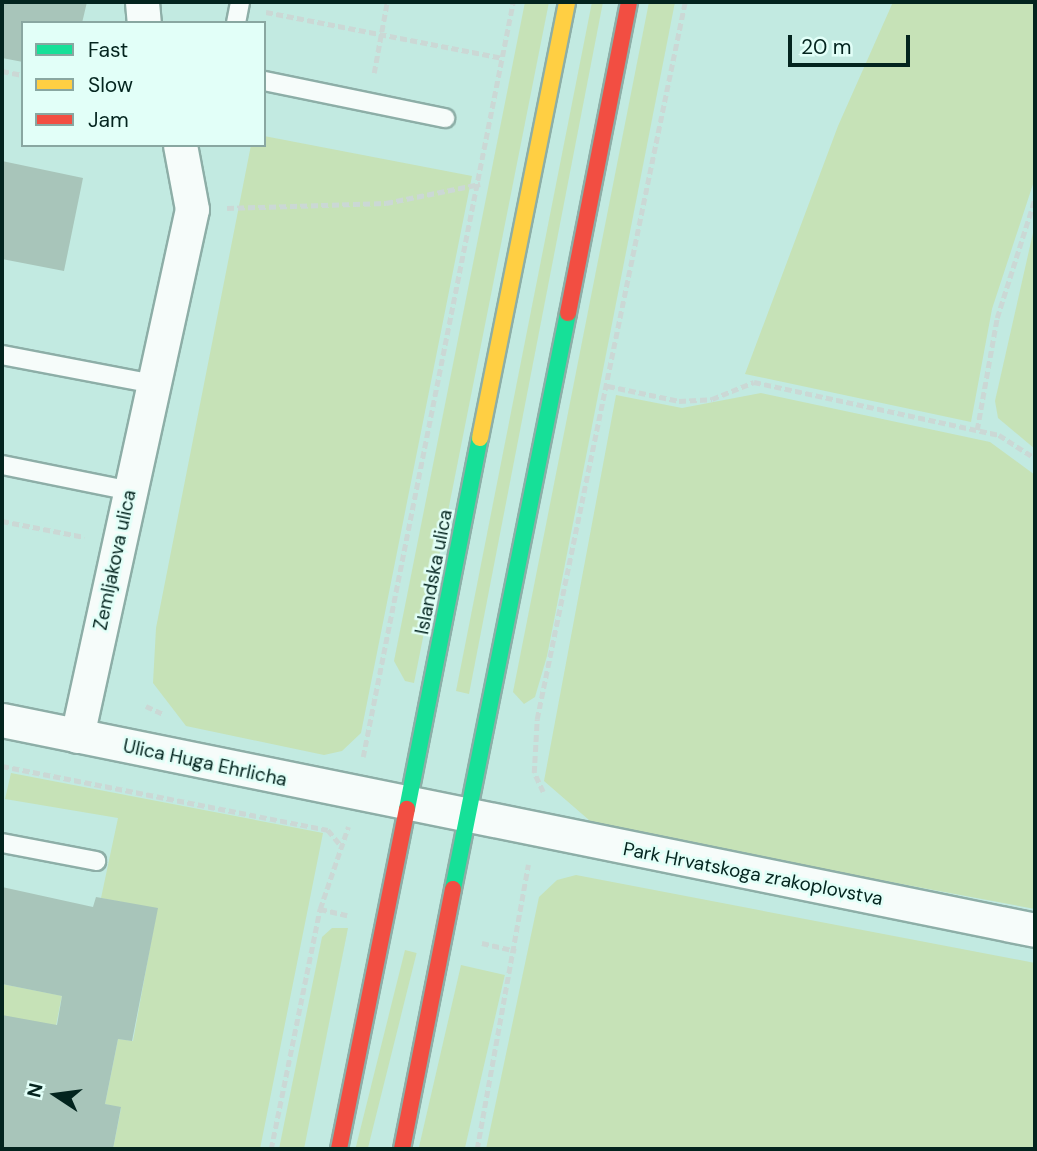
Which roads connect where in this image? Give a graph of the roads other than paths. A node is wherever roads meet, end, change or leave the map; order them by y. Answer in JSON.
{"nodes":[{"id":1,"x":142,"y":2,"type":"edge"},
{"id":2,"x":567,"y":2,"type":"edge"},
{"id":3,"x":629,"y":2,"type":"edge"},
{"id":4,"x":144,"y":21,"type":"edge"},
{"id":5,"x":266,"y":81,"type":"edge"},
{"id":6,"x":445,"y":118,"type":"dead end"},
{"id":7,"x":184,"y":148,"type":"edge"},
{"id":8,"x":2,"y":355,"type":"edge"},
{"id":9,"x":154,"y":384,"type":"junction"},
{"id":10,"x":2,"y":465,"type":"edge"},
{"id":11,"x":131,"y":491,"type":"junction"},
{"id":12,"x":2,"y":720,"type":"edge"},
{"id":13,"x":77,"y":736,"type":"junction"},
{"id":14,"x":408,"y":805,"type":"junction"},
{"id":15,"x":470,"y":818,"type":"junction"},
{"id":16,"x":2,"y":843,"type":"edge"},
{"id":17,"x":96,"y":861,"type":"dead end"},
{"id":18,"x":1035,"y":930,"type":"edge"},
{"id":19,"x":338,"y":1149,"type":"edge"},
{"id":20,"x":402,"y":1149,"type":"edge"}],
"edges":[{"from":1,"to":4,"type":"street"},
{"from":2,"to":14,"type":"street","name":"Islandska ulica"},
{"from":3,"to":15,"type":"street"},
{"from":5,"to":6,"type":"lane"},
{"from":7,"to":9,"type":"street","name":"Zemljakova ulica"},
{"from":8,"to":9,"type":"lane"},
{"from":9,"to":11,"type":"street","name":"Zemljakova ulica"},
{"from":10,"to":11,"type":"lane"},
{"from":11,"to":13,"type":"street","name":"Zemljakova ulica"},
{"from":12,"to":13,"type":"street","name":"Ulica Huga Ehrlicha"},
{"from":13,"to":14,"type":"street","name":"Ulica Huga Ehrlicha"},
{"from":14,"to":15,"type":"street","name":"Ulica Huga Ehrlicha"},
{"from":14,"to":19,"type":"street","name":"Islandska ulica"},
{"from":15,"to":18,"type":"street","name":"Park Hrvatskoga zrakoplovstva"},
{"from":15,"to":20,"type":"street"},
{"from":16,"to":17,"type":"lane"}]}
